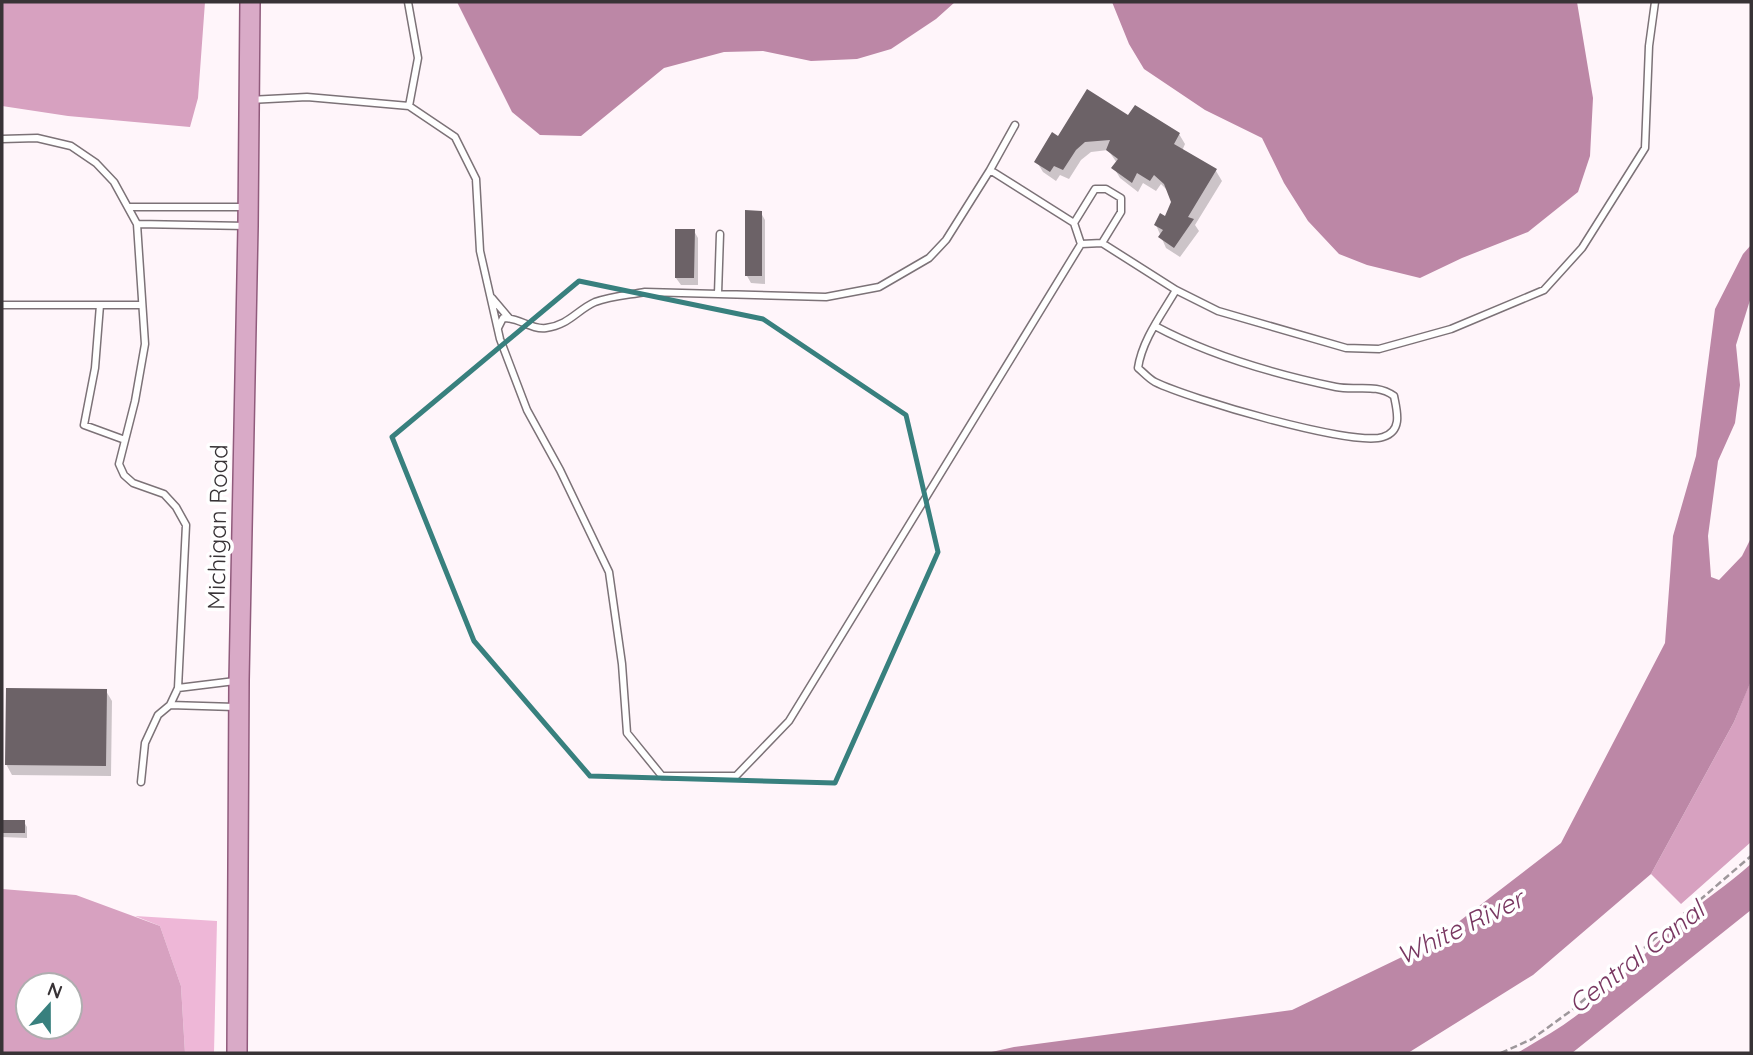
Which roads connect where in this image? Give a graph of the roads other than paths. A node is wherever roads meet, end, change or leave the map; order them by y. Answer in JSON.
{"nodes":[{"id":1,"x":250,"y":2,"type":"edge"},
{"id":2,"x":408,"y":2,"type":"edge"},
{"id":3,"x":1655,"y":2,"type":"edge"},
{"id":4,"x":249,"y":100,"type":"junction"},
{"id":5,"x":409,"y":106,"type":"junction"},
{"id":6,"x":1015,"y":125,"type":"dead end"},
{"id":7,"x":2,"y":139,"type":"edge"},
{"id":8,"x":990,"y":170,"type":"junction"},
{"id":9,"x":128,"y":207,"type":"junction"},
{"id":10,"x":248,"y":216,"type":"junction"},
{"id":11,"x":1074,"y":223,"type":"junction"},
{"id":12,"x":137,"y":224,"type":"junction"},
{"id":13,"x":720,"y":234,"type":"dead end"},
{"id":14,"x":1102,"y":243,"type":"junction"},
{"id":15,"x":1081,"y":244,"type":"junction"},
{"id":16,"x":1176,"y":290,"type":"junction"},
{"id":17,"x":718,"y":294,"type":"junction"},
{"id":18,"x":490,"y":295,"type":"junction"},
{"id":19,"x":2,"y":305,"type":"edge"},
{"id":20,"x":100,"y":305,"type":"junction"},
{"id":21,"x":142,"y":305,"type":"junction"},
{"id":22,"x":509,"y":318,"type":"junction"},
{"id":23,"x":1155,"y":326,"type":"junction"},
{"id":24,"x":498,"y":330,"type":"junction"},
{"id":25,"x":125,"y":440,"type":"junction"},
{"id":26,"x":239,"y":681,"type":"junction"},
{"id":27,"x":178,"y":688,"type":"junction"},
{"id":28,"x":170,"y":705,"type":"junction"},
{"id":29,"x":239,"y":707,"type":"junction"},
{"id":30,"x":141,"y":782,"type":"dead end"},
{"id":31,"x":237,"y":1053,"type":"edge"}],
"edges":[{"from":1,"to":4,"type":"main road","name":"Michigan Road"},
{"from":2,"to":5,"type":"lane"},
{"from":3,"to":16,"type":"lane"},
{"from":4,"to":5,"type":"lane"},
{"from":4,"to":10,"type":"main road","name":"Michigan Road"},
{"from":5,"to":18,"type":"lane"},
{"from":6,"to":8,"type":"lane"},
{"from":7,"to":9,"type":"lane"},
{"from":8,"to":11,"type":"lane"},
{"from":8,"to":17,"type":"lane"},
{"from":9,"to":10,"type":"lane"},
{"from":9,"to":12,"type":"lane"},
{"from":10,"to":12,"type":"lane"},
{"from":10,"to":26,"type":"main road","name":"Michigan Road"},
{"from":11,"to":14,"type":"lane"},
{"from":11,"to":15,"type":"lane"},
{"from":12,"to":21,"type":"lane"},
{"from":13,"to":17,"type":"lane"},
{"from":14,"to":15,"type":"lane"},
{"from":14,"to":16,"type":"lane"},
{"from":15,"to":24,"type":"lane"},
{"from":16,"to":23,"type":"lane"},
{"from":17,"to":22,"type":"lane"},
{"from":18,"to":22,"type":"lane"},
{"from":18,"to":24,"type":"lane"},
{"from":19,"to":20,"type":"lane"},
{"from":20,"to":21,"type":"lane"},
{"from":20,"to":25,"type":"lane"},
{"from":21,"to":25,"type":"lane"},
{"from":22,"to":24,"type":"lane"},
{"from":23,"to":23,"type":"lane"},
{"from":25,"to":27,"type":"lane"},
{"from":26,"to":27,"type":"lane"},
{"from":26,"to":29,"type":"main road","name":"Michigan Road"},
{"from":27,"to":28,"type":"lane"},
{"from":28,"to":29,"type":"lane"},
{"from":28,"to":30,"type":"lane"},
{"from":29,"to":31,"type":"main road","name":"Michigan Road"}]}
